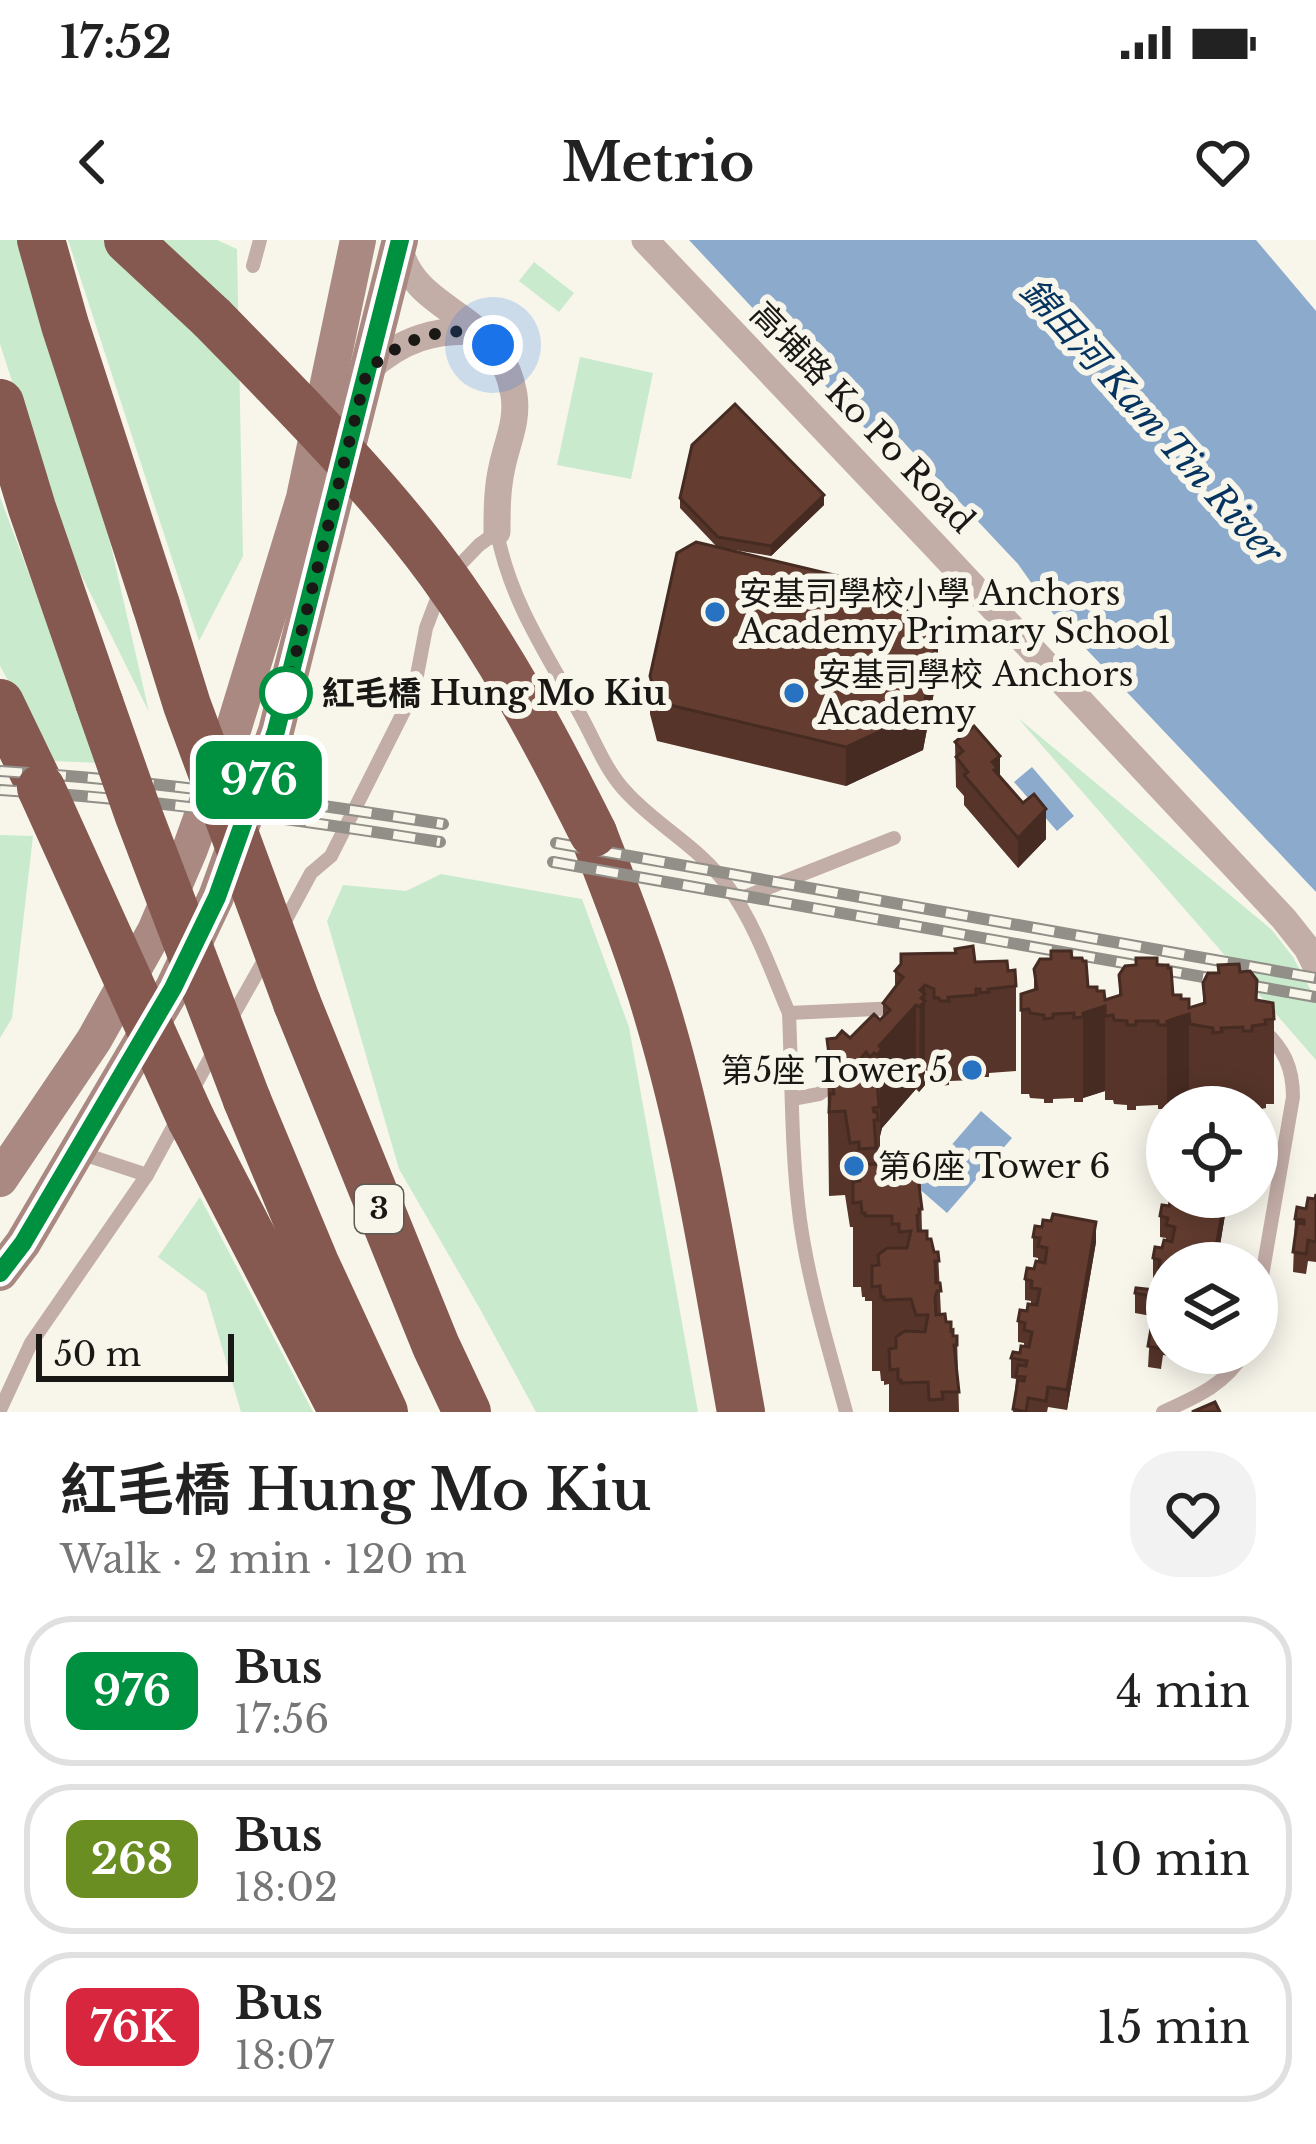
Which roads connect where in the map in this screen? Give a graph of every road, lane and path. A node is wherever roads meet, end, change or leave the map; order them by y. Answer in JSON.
{"nodes":[{"id":1,"x":40,"y":240,"type":"edge"},
{"id":2,"x":128,"y":240,"type":"edge"},
{"id":3,"x":260,"y":240,"type":"edge"},
{"id":4,"x":644,"y":240,"type":"edge"},
{"id":5,"x":355,"y":241,"type":"edge"},
{"id":6,"x":399,"y":243,"type":"edge"},
{"id":7,"x":254,"y":266,"type":"dead end"},
{"id":8,"x":482,"y":332,"type":"junction"},
{"id":9,"x":367,"y":371,"type":"junction"},
{"id":10,"x":0,"y":403,"type":"edge"},
{"id":11,"x":497,"y":532,"type":"junction"},
{"id":12,"x":0,"y":704,"type":"edge"},
{"id":13,"x":894,"y":838,"type":"dead end"},
{"id":14,"x":737,"y":900,"type":"junction"},
{"id":15,"x":1316,"y":966,"type":"edge"},
{"id":16,"x":918,"y":1007,"type":"edge"},
{"id":17,"x":789,"y":1013,"type":"junction"},
{"id":18,"x":1249,"y":1022,"type":"edge"},
{"id":19,"x":848,"y":1070,"type":"edge"},
{"id":20,"x":792,"y":1099,"type":"junction"},
{"id":21,"x":75,"y":1151,"type":"junction"},
{"id":22,"x":146,"y":1175,"type":"junction"},
{"id":23,"x":0,"y":1179,"type":"edge"},
{"id":24,"x":0,"y":1232,"type":"edge"},
{"id":25,"x":1268,"y":1242,"type":"edge"},
{"id":26,"x":0,"y":1273,"type":"edge"},
{"id":27,"x":1228,"y":1374,"type":"edge"},
{"id":28,"x":0,"y":1410,"type":"edge"},
{"id":29,"x":344,"y":1412,"type":"edge"},
{"id":30,"x":384,"y":1412,"type":"edge"},
{"id":31,"x":466,"y":1412,"type":"edge"},
{"id":32,"x":740,"y":1412,"type":"edge"},
{"id":33,"x":846,"y":1412,"type":"edge"},
{"id":34,"x":1163,"y":1412,"type":"edge"}],
"edges":[{"from":1,"to":31,"type":"highway","number":"3","bridge":true},
{"from":2,"to":32,"type":"highway","bridge":true},
{"from":3,"to":7,"type":"lane"},
{"from":4,"to":15,"type":"street","name":"高埔路 Ko Po Road"},
{"from":5,"to":23,"type":"main road"},
{"from":6,"to":8,"type":"street"},
{"from":6,"to":9,"type":"main road"},
{"from":8,"to":9,"type":"street"},
{"from":8,"to":11,"type":"street"},
{"from":9,"to":21,"type":"main road"},
{"from":10,"to":30,"type":"highway","number":"3","bridge":true},
{"from":11,"to":14,"type":"lane"},
{"from":11,"to":22,"type":"lane"},
{"from":12,"to":29,"type":"highway","bridge":true},
{"from":13,"to":14,"type":"lane"},
{"from":14,"to":17,"type":"lane"},
{"from":16,"to":17,"type":"lane"},
{"from":17,"to":20,"type":"lane"},
{"from":18,"to":25,"type":"lane"},
{"from":19,"to":20,"type":"lane"},
{"from":20,"to":33,"type":"lane"},
{"from":21,"to":22,"type":"lane"},
{"from":21,"to":24,"type":"main road"},
{"from":21,"to":26,"type":"main road"},
{"from":22,"to":28,"type":"lane"},
{"from":27,"to":34,"type":"lane"}]}
